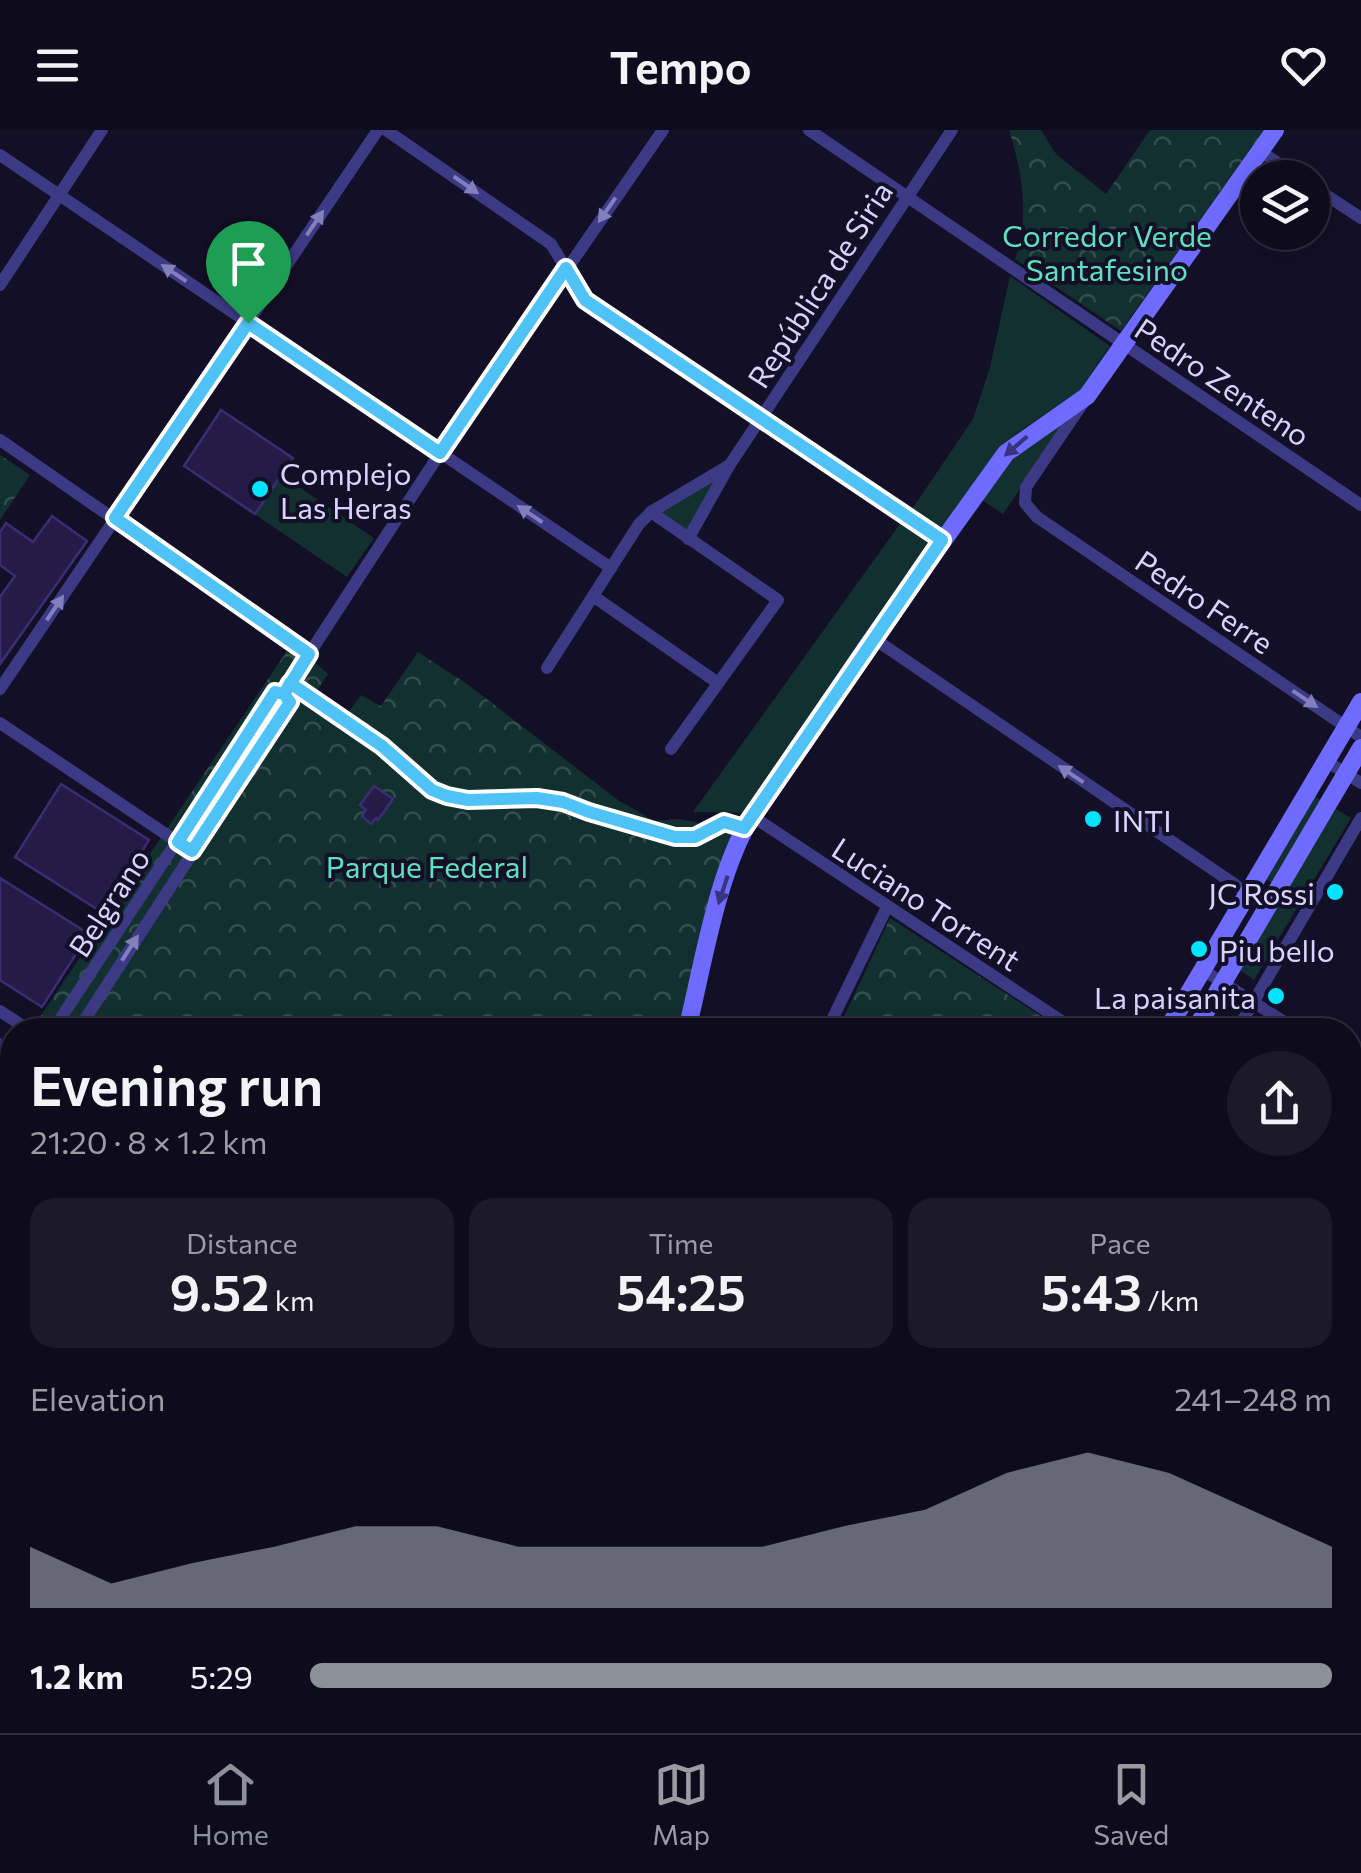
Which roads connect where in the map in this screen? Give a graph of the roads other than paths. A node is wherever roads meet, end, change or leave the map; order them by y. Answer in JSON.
{"nodes":[{"id":1,"x":102,"y":130,"type":"edge"},
{"id":2,"x":378,"y":130,"type":"edge"},
{"id":3,"x":386,"y":130,"type":"edge"},
{"id":4,"x":664,"y":130,"type":"edge"},
{"id":5,"x":809,"y":130,"type":"edge"},
{"id":6,"x":952,"y":130,"type":"edge"},
{"id":7,"x":1275,"y":130,"type":"edge"},
{"id":8,"x":1260,"y":151,"type":"junction"},
{"id":9,"x":0,"y":155,"type":"edge"},
{"id":10,"x":1273,"y":160,"type":"edge"},
{"id":11,"x":60,"y":196,"type":"junction"},
{"id":12,"x":907,"y":196,"type":"junction"},
{"id":13,"x":1330,"y":198,"type":"edge"},
{"id":14,"x":1361,"y":218,"type":"edge"},
{"id":15,"x":566,"y":268,"type":"junction"},
{"id":16,"x":0,"y":285,"type":"edge"},
{"id":17,"x":248,"y":323,"type":"junction"},
{"id":18,"x":1124,"y":344,"type":"junction"},
{"id":19,"x":1087,"y":396,"type":"junction"},
{"id":20,"x":760,"y":420,"type":"junction"},
{"id":21,"x":0,"y":440,"type":"edge"},
{"id":22,"x":440,"y":453,"type":"junction"},
{"id":23,"x":728,"y":466,"type":"junction"},
{"id":24,"x":1361,"y":505,"type":"edge"},
{"id":25,"x":651,"y":512,"type":"junction"},
{"id":26,"x":115,"y":518,"type":"junction"},
{"id":27,"x":688,"y":539,"type":"junction"},
{"id":28,"x":942,"y":540,"type":"junction"},
{"id":29,"x":611,"y":568,"type":"junction"},
{"id":30,"x":593,"y":596,"type":"junction"},
{"id":31,"x":874,"y":638,"type":"junction"},
{"id":32,"x":309,"y":654,"type":"junction"},
{"id":33,"x":547,"y":668,"type":"dead end"},
{"id":34,"x":718,"y":683,"type":"junction"},
{"id":35,"x":287,"y":688,"type":"junction"},
{"id":36,"x":0,"y":689,"type":"edge"},
{"id":37,"x":1361,"y":702,"type":"edge"},
{"id":38,"x":0,"y":723,"type":"edge"},
{"id":39,"x":1354,"y":732,"type":"edge"},
{"id":40,"x":1361,"y":748,"type":"edge"},
{"id":41,"x":671,"y":749,"type":"dead end"},
{"id":42,"x":1326,"y":761,"type":"junction"},
{"id":43,"x":1354,"y":778,"type":"edge"},
{"id":44,"x":1361,"y":818,"type":"edge"},
{"id":45,"x":748,"y":822,"type":"junction"},
{"id":46,"x":178,"y":842,"type":"junction"},
{"id":47,"x":192,"y":851,"type":"junction"},
{"id":48,"x":1248,"y":895,"type":"junction"},
{"id":49,"x":887,"y":907,"type":"junction"},
{"id":50,"x":1268,"y":908,"type":"junction"},
{"id":51,"x":1203,"y":970,"type":"junction"},
{"id":52,"x":1223,"y":982,"type":"junction"},
{"id":53,"x":1254,"y":1001,"type":"junction"},
{"id":54,"x":61,"y":1018,"type":"edge"},
{"id":55,"x":86,"y":1018,"type":"edge"},
{"id":56,"x":690,"y":1018,"type":"edge"},
{"id":57,"x":832,"y":1018,"type":"edge"},
{"id":58,"x":1057,"y":1018,"type":"edge"},
{"id":59,"x":1174,"y":1018,"type":"edge"},
{"id":60,"x":1202,"y":1018,"type":"edge"},
{"id":61,"x":1243,"y":1018,"type":"edge"},
{"id":62,"x":1279,"y":1018,"type":"edge"}],
"edges":[{"from":1,"to":11,"type":"street"},
{"from":17,"to":2,"type":"street","one_way":true},
{"from":3,"to":15,"type":"street","one_way":true},
{"from":4,"to":15,"type":"street","one_way":true},
{"from":5,"to":12,"type":"street","name":"Pedro Zenteno"},
{"from":6,"to":12,"type":"street","name":"República de Siria"},
{"from":7,"to":8,"type":"street"},
{"from":8,"to":10,"type":"street"},
{"from":8,"to":18,"type":"street"},
{"from":9,"to":11,"type":"street"},
{"from":11,"to":16,"type":"street"},
{"from":17,"to":11,"type":"street","one_way":true},
{"from":12,"to":18,"type":"street","name":"Pedro Zenteno"},
{"from":12,"to":20,"type":"street","name":"República de Siria"},
{"from":13,"to":14,"type":"street"},
{"from":15,"to":20,"type":"street"},
{"from":15,"to":22,"type":"street"},
{"from":17,"to":22,"type":"street"},
{"from":17,"to":26,"type":"street"},
{"from":18,"to":19,"type":"street"},
{"from":18,"to":24,"type":"street","name":"Pedro Zenteno"},
{"from":19,"to":28,"type":"street","one_way":true},
{"from":19,"to":39,"type":"street","name":"Pedro Ferre","one_way":true},
{"from":20,"to":23,"type":"street","name":"República de Siria"},
{"from":20,"to":28,"type":"street"},
{"from":21,"to":26,"type":"street"},
{"from":29,"to":22,"type":"street","one_way":true},
{"from":22,"to":32,"type":"street"},
{"from":23,"to":25,"type":"street","name":"República de Siria"},
{"from":23,"to":27,"type":"street","name":"República de Siria"},
{"from":25,"to":27,"type":"street"},
{"from":25,"to":29,"type":"street","name":"República de Siria"},
{"from":26,"to":32,"type":"street"},
{"from":36,"to":26,"type":"street","one_way":true},
{"from":27,"to":34,"type":"street"},
{"from":28,"to":31,"type":"street"},
{"from":29,"to":30,"type":"street","name":"República de Siria"},
{"from":30,"to":33,"type":"street","name":"República de Siria"},
{"from":30,"to":34,"type":"street"},
{"from":31,"to":45,"type":"street"},
{"from":48,"to":31,"type":"street","one_way":true},
{"from":32,"to":35,"type":"street"},
{"from":34,"to":41,"type":"street"},
{"from":35,"to":45,"type":"street"},
{"from":35,"to":46,"type":"street","name":"Belgrano"},
{"from":35,"to":47,"type":"street","name":"Belgrano"},
{"from":37,"to":39,"type":"street"},
{"from":38,"to":46,"type":"street"},
{"from":39,"to":42,"type":"street"},
{"from":40,"to":43,"type":"street"},
{"from":42,"to":43,"type":"street"},
{"from":42,"to":48,"type":"street"},
{"from":43,"to":50,"type":"street"},
{"from":44,"to":53,"type":"street"},
{"from":45,"to":49,"type":"street","name":"Luciano Torrent"},
{"from":45,"to":56,"type":"street","one_way":true},
{"from":46,"to":47,"type":"street"},
{"from":46,"to":54,"type":"street","name":"Belgrano"},
{"from":55,"to":47,"type":"street","name":"Belgrano","one_way":true},
{"from":48,"to":50,"type":"street"},
{"from":48,"to":51,"type":"street"},
{"from":49,"to":57,"type":"street"},
{"from":49,"to":58,"type":"street","name":"Luciano Torrent"},
{"from":50,"to":52,"type":"street"},
{"from":51,"to":52,"type":"street"},
{"from":51,"to":59,"type":"street"},
{"from":52,"to":53,"type":"street"},
{"from":52,"to":60,"type":"street"},
{"from":53,"to":61,"type":"street"},
{"from":53,"to":62,"type":"street"}]}
